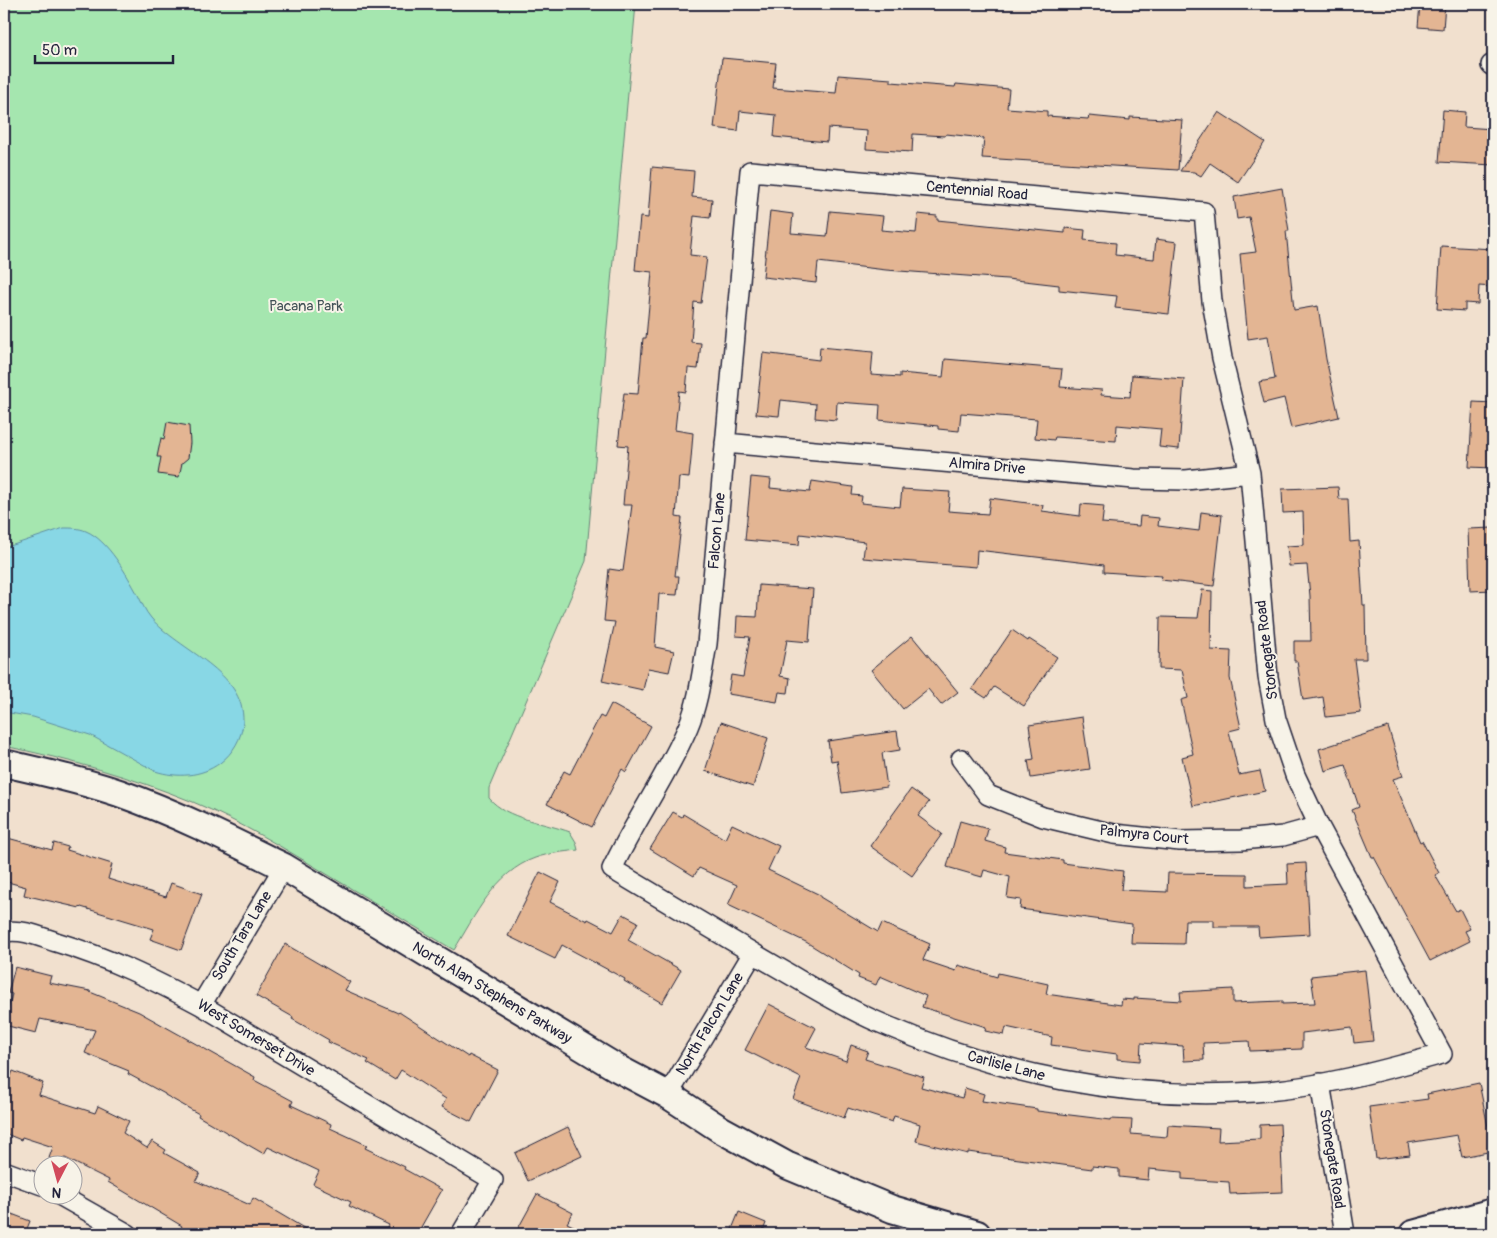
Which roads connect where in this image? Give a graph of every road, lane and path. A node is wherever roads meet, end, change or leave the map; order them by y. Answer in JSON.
{"nodes":[{"id":1,"x":750,"y":172,"type":"joint"},
{"id":2,"x":1204,"y":212,"type":"joint"},
{"id":3,"x":725,"y":443,"type":"junction"},
{"id":4,"x":1250,"y":473,"type":"junction"},
{"id":5,"x":961,"y":759,"type":"dead end"},
{"id":6,"x":4,"y":763,"type":"edge"},
{"id":7,"x":1319,"y":826,"type":"junction"},
{"id":8,"x":284,"y":867,"type":"junction"},
{"id":9,"x":612,"y":869,"type":"joint"},
{"id":10,"x":4,"y":932,"type":"edge"},
{"id":11,"x":753,"y":953,"type":"junction"},
{"id":12,"x":201,"y":1005,"type":"junction"},
{"id":13,"x":1442,"y":1054,"type":"joint"},
{"id":14,"x":1320,"y":1084,"type":"junction"},
{"id":15,"x":668,"y":1095,"type":"junction"},
{"id":16,"x":4,"y":1171,"type":"edge"},
{"id":17,"x":32,"y":1181,"type":"edge"},
{"id":18,"x":79,"y":1206,"type":"edge"},
{"id":19,"x":1493,"y":1212,"type":"edge"},
{"id":20,"x":969,"y":1233,"type":"edge"},
{"id":21,"x":128,"y":1234,"type":"edge"},
{"id":22,"x":461,"y":1234,"type":"edge"},
{"id":23,"x":1345,"y":1234,"type":"edge"},
{"id":24,"x":1413,"y":1234,"type":"edge"}],
"edges":[{"from":1,"to":2,"type":"street","name":"Centennial Road"},
{"from":1,"to":3,"type":"street","name":"Falcon Lane"},
{"from":2,"to":4,"type":"street","name":"Stonegate Road"},
{"from":3,"to":4,"type":"street","name":"Almira Drive"},
{"from":3,"to":9,"type":"street","name":"Falcon Lane"},
{"from":4,"to":7,"type":"street","name":"Stonegate Road"},
{"from":5,"to":7,"type":"street","name":"Palmyra Court"},
{"from":6,"to":8,"type":"street","name":"North Alan Stephens Parkway"},
{"from":7,"to":13,"type":"street","name":"Stonegate Road"},
{"from":8,"to":12,"type":"street","name":"South Tara Lane"},
{"from":8,"to":15,"type":"street","name":"North Alan Stephens Parkway"},
{"from":9,"to":11,"type":"street","name":"Carlisle Lane"},
{"from":10,"to":12,"type":"street","name":"West Somerset Drive"},
{"from":11,"to":14,"type":"street","name":"Carlisle Lane"},
{"from":11,"to":15,"type":"street","name":"North Falcon Lane"},
{"from":12,"to":22,"type":"street","name":"West Somerset Drive"},
{"from":13,"to":14,"type":"street","name":"Carlisle Lane"},
{"from":14,"to":23,"type":"street","name":"Stonegate Road"},
{"from":15,"to":20,"type":"street","name":"North Alan Stephens Parkway"},
{"from":16,"to":17,"type":"street"},
{"from":18,"to":21,"type":"street"},
{"from":19,"to":24,"type":"street"}]}
